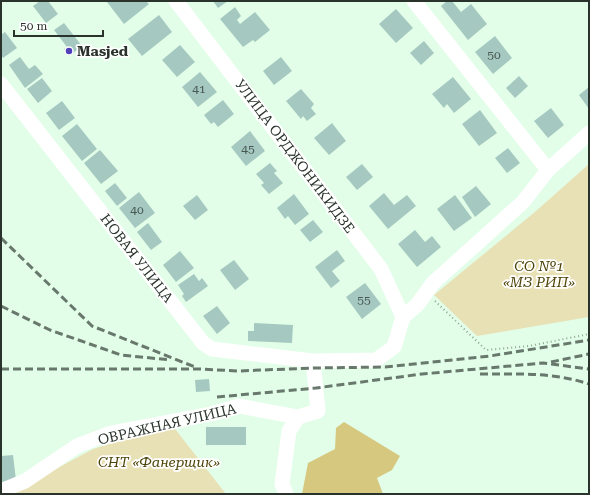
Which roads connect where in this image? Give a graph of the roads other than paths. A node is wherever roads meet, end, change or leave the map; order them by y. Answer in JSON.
{"nodes":[{"id":1,"x":176,"y":1,"type":"edge"},
{"id":2,"x":414,"y":1,"type":"edge"},
{"id":3,"x":1,"y":84,"type":"edge"},
{"id":4,"x":589,"y":133,"type":"edge"},
{"id":5,"x":548,"y":170,"type":"junction"},
{"id":6,"x":403,"y":317,"type":"junction"},
{"id":7,"x":313,"y":361,"type":"junction"},
{"id":8,"x":298,"y":417,"type":"junction"},
{"id":9,"x":1,"y":491,"type":"edge"},
{"id":10,"x":286,"y":494,"type":"edge"}],
"edges":[{"from":1,"to":6,"type":"street","name":"УЛИЦА ОРДЖОНИКИДЗЕ"},
{"from":2,"to":5,"type":"street"},
{"from":3,"to":7,"type":"street","name":"НОВАЯ УЛИЦА"},
{"from":4,"to":5,"type":"street"},
{"from":5,"to":6,"type":"street"},
{"from":6,"to":7,"type":"street","name":"НОВАЯ УЛИЦА"},
{"from":7,"to":8,"type":"street","name":"ОВРАЖНАЯ УЛИЦА"},
{"from":8,"to":9,"type":"street","name":"ОВРАЖНАЯ УЛИЦА"},
{"from":8,"to":10,"type":"street"}]}
